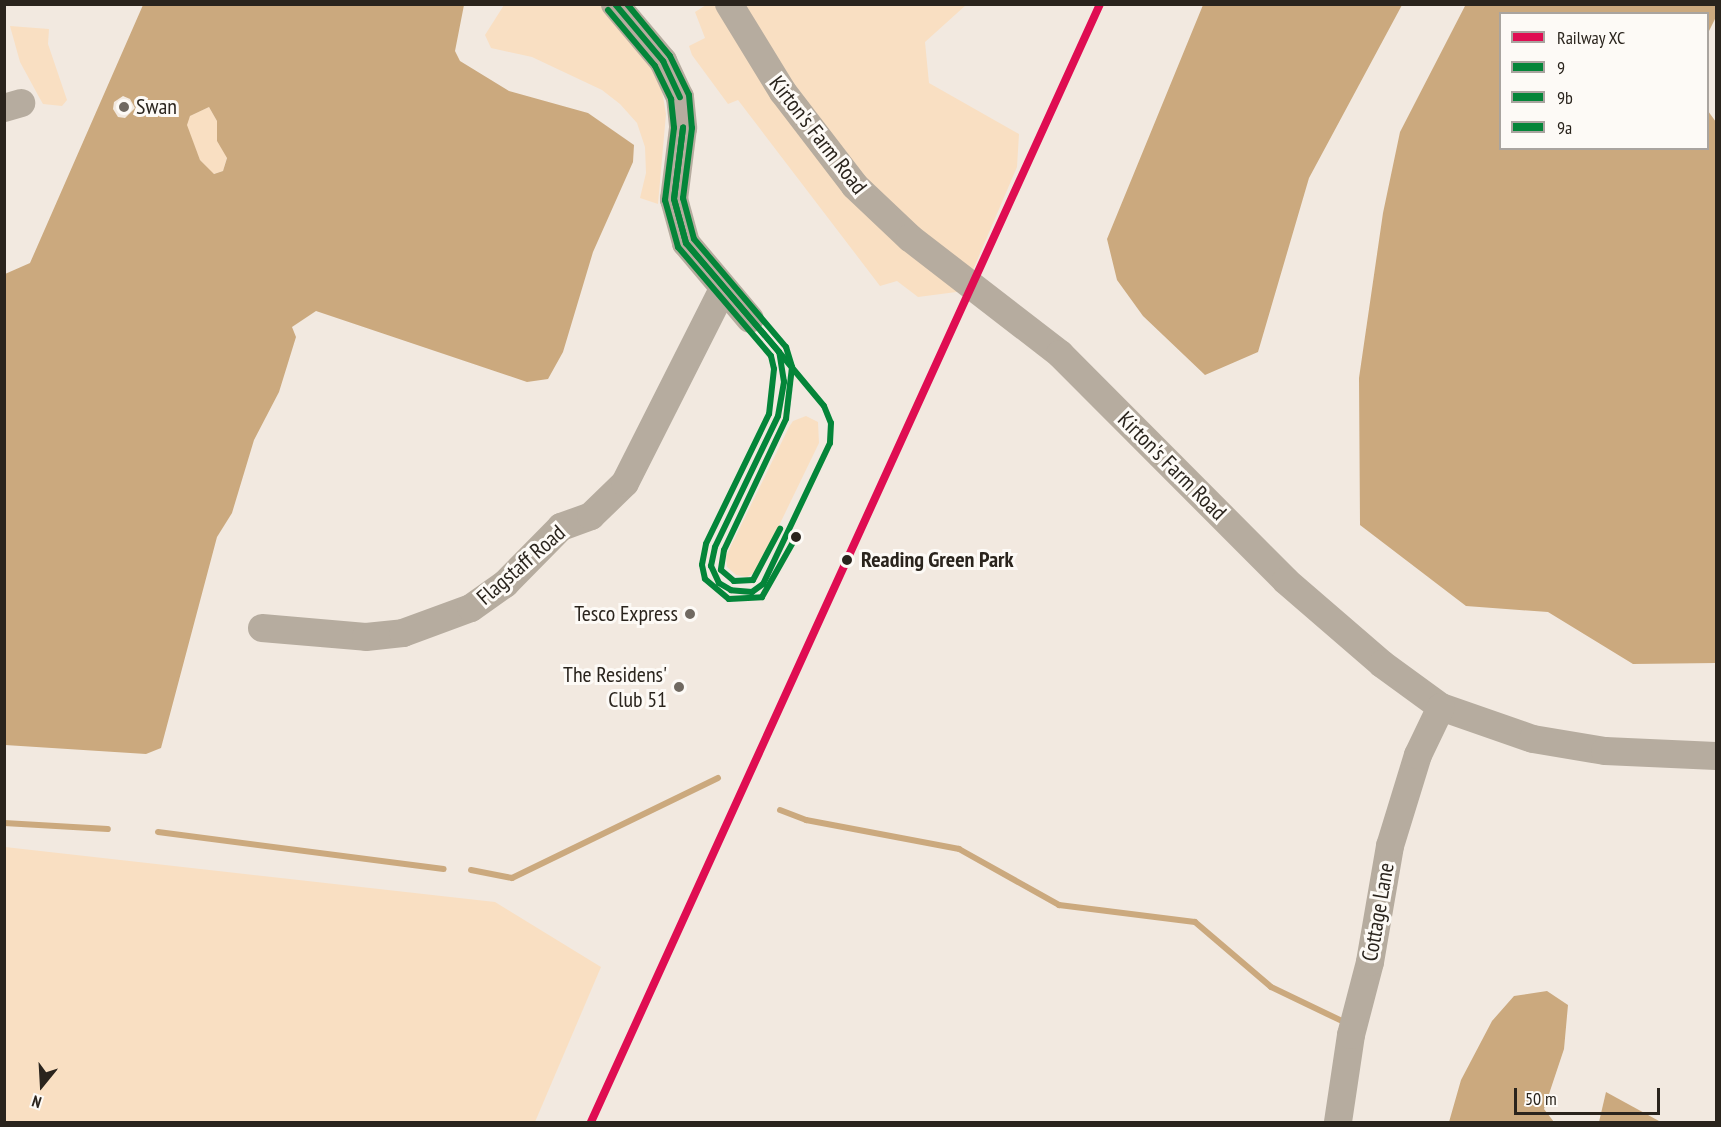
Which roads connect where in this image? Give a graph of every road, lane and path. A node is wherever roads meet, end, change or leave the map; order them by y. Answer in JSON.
{"nodes":[{"id":1,"x":615,"y":4,"type":"edge"},
{"id":2,"x":729,"y":4,"type":"edge"},
{"id":3,"x":723,"y":289,"type":"junction"},
{"id":4,"x":750,"y":319,"type":"dead end"},
{"id":5,"x":262,"y":628,"type":"dead end"},
{"id":6,"x":1441,"y":707,"type":"junction"},
{"id":7,"x":1716,"y":756,"type":"edge"},
{"id":8,"x":1338,"y":1122,"type":"edge"}],
"edges":[{"from":1,"to":3,"type":"street"},
{"from":2,"to":6,"type":"street","name":"Kirton's Farm Road"},
{"from":3,"to":4,"type":"street"},
{"from":3,"to":5,"type":"street","name":"Flagstaff Road"},
{"from":6,"to":7,"type":"street","name":"Kirton's Farm Road"},
{"from":6,"to":8,"type":"street","name":"Cottage Lane"}]}
